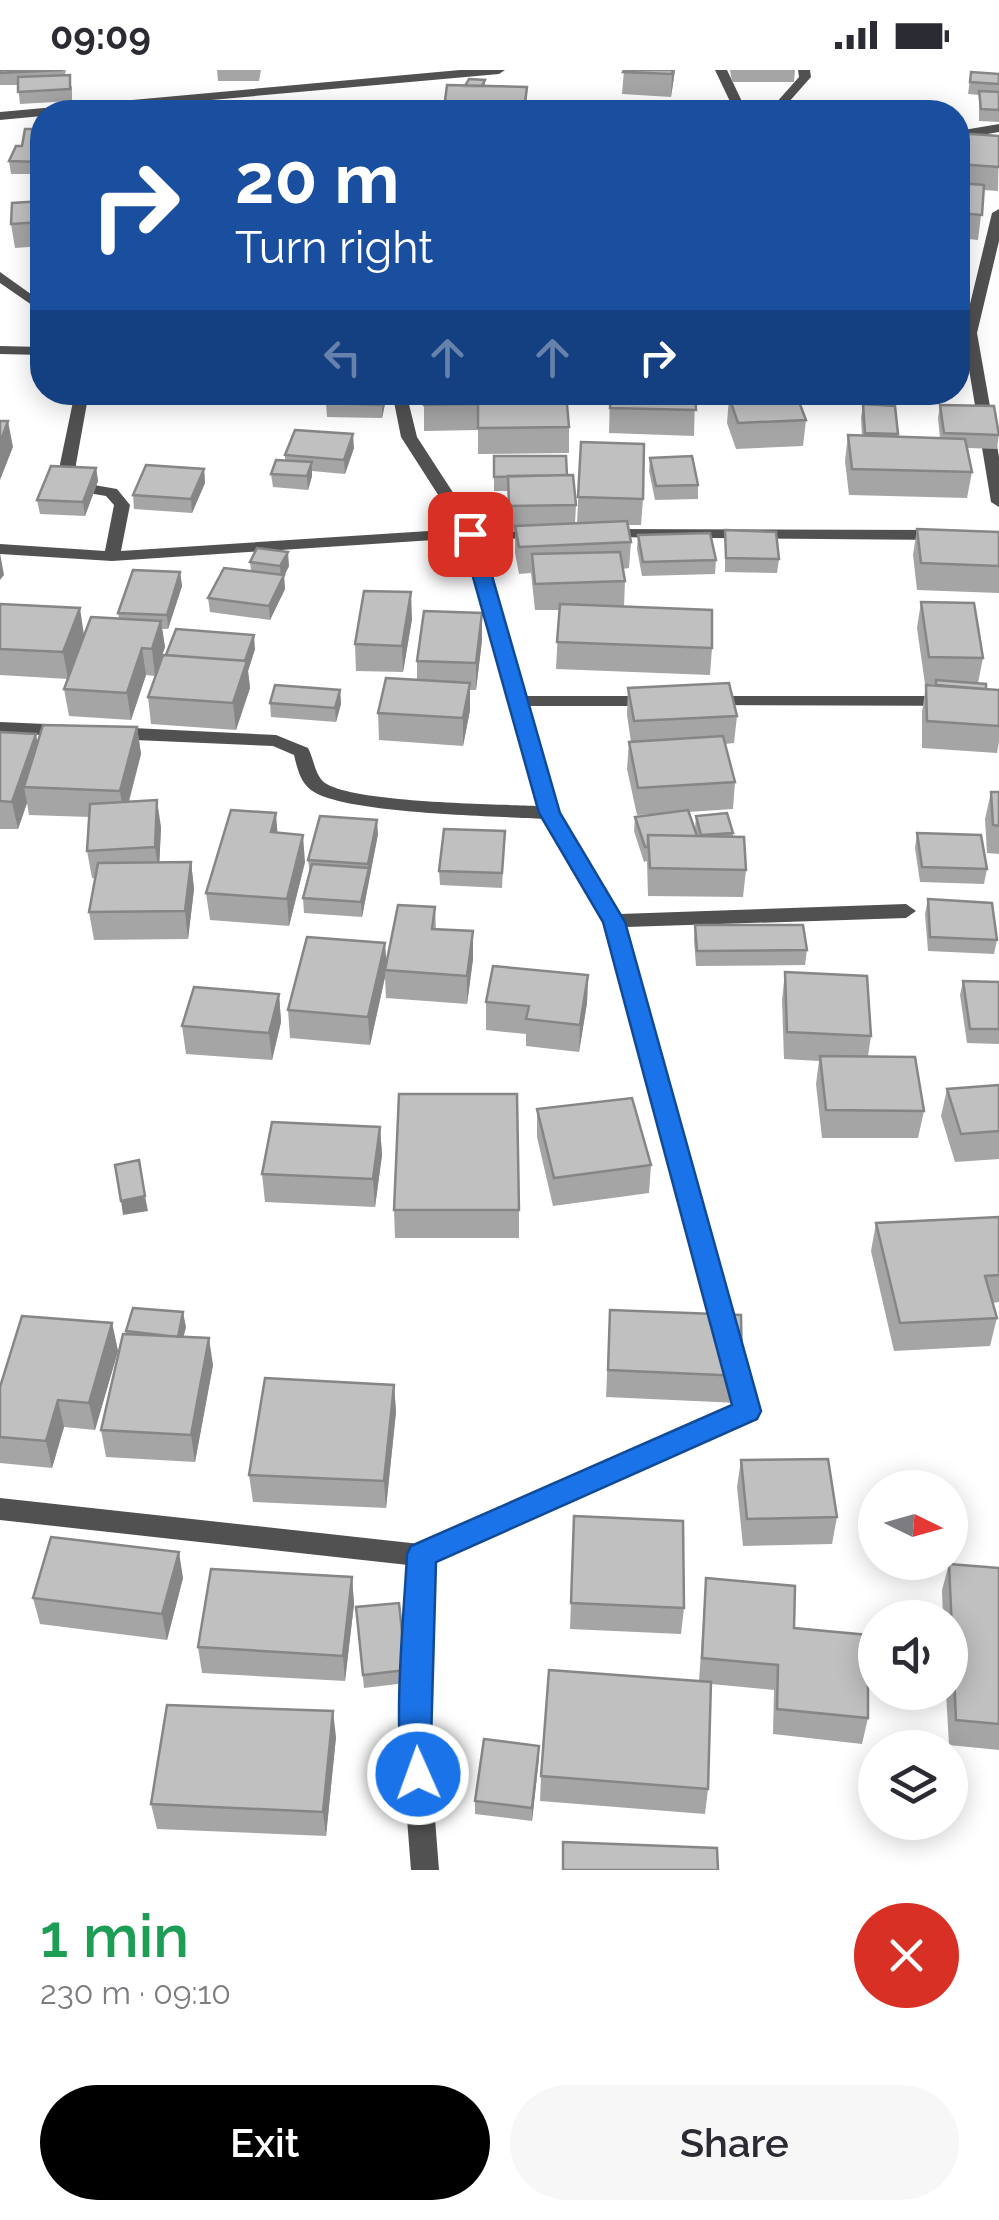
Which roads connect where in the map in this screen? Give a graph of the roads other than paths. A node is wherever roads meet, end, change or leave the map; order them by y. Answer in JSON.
{"nodes":[{"id":1,"x":499,"y":70,"type":"edge"},
{"id":2,"x":720,"y":70,"type":"edge"},
{"id":3,"x":804,"y":70,"type":"edge"},
{"id":4,"x":374,"y":76,"type":"edge"},
{"id":5,"x":150,"y":100,"type":"edge"},
{"id":6,"x":735,"y":100,"type":"edge"},
{"id":7,"x":787,"y":100,"type":"edge"},
{"id":8,"x":30,"y":113,"type":"edge"},
{"id":9,"x":0,"y":116,"type":"edge"},
{"id":10,"x":999,"y":128,"type":"edge"},
{"id":11,"x":970,"y":133,"type":"edge"},
{"id":12,"x":999,"y":212,"type":"edge"},
{"id":13,"x":0,"y":276,"type":"edge"},
{"id":14,"x":30,"y":299,"type":"edge"},
{"id":15,"x":970,"y":312,"type":"edge"},
{"id":16,"x":0,"y":350,"type":"edge"},
{"id":17,"x":30,"y":351,"type":"edge"},
{"id":18,"x":970,"y":362,"type":"edge"},
{"id":19,"x":79,"y":405,"type":"edge"},
{"id":20,"x":402,"y":405,"type":"edge"},
{"id":21,"x":999,"y":502,"type":"edge"},
{"id":22,"x":470,"y":534,"type":"junction"},
{"id":23,"x":568,"y":534,"type":"edge"},
{"id":24,"x":588,"y":534,"type":"edge"},
{"id":25,"x":960,"y":535,"type":"edge"},
{"id":26,"x":0,"y":549,"type":"edge"},
{"id":27,"x":112,"y":556,"type":"junction"},
{"id":28,"x":520,"y":701,"type":"junction"},
{"id":29,"x":999,"y":701,"type":"edge"},
{"id":30,"x":0,"y":728,"type":"edge"},
{"id":31,"x":549,"y":813,"type":"junction"},
{"id":32,"x":906,"y":911,"type":"dead end"},
{"id":33,"x":614,"y":922,"type":"junction"},
{"id":34,"x":0,"y":1508,"type":"edge"},
{"id":35,"x":422,"y":1554,"type":"junction"},
{"id":36,"x":425,"y":1870,"type":"edge"}],
"edges":[{"from":1,"to":4,"type":"street"},
{"from":2,"to":6,"type":"street"},
{"from":3,"to":7,"type":"street"},
{"from":4,"to":5,"type":"street"},
{"from":8,"to":9,"type":"street"},
{"from":10,"to":11,"type":"street"},
{"from":12,"to":15,"type":"street"},
{"from":13,"to":14,"type":"street"},
{"from":16,"to":17,"type":"street"},
{"from":18,"to":21,"type":"street"},
{"from":19,"to":27,"type":"street"},
{"from":20,"to":22,"type":"street"},
{"from":22,"to":23,"type":"street"},
{"from":22,"to":27,"type":"street"},
{"from":22,"to":28,"type":"street"},
{"from":24,"to":25,"type":"street"},
{"from":26,"to":27,"type":"street"},
{"from":28,"to":29,"type":"street"},
{"from":28,"to":31,"type":"street"},
{"from":30,"to":31,"type":"street"},
{"from":31,"to":33,"type":"street"},
{"from":32,"to":33,"type":"street"},
{"from":33,"to":35,"type":"street"},
{"from":34,"to":35,"type":"street"},
{"from":35,"to":36,"type":"street"}]}
